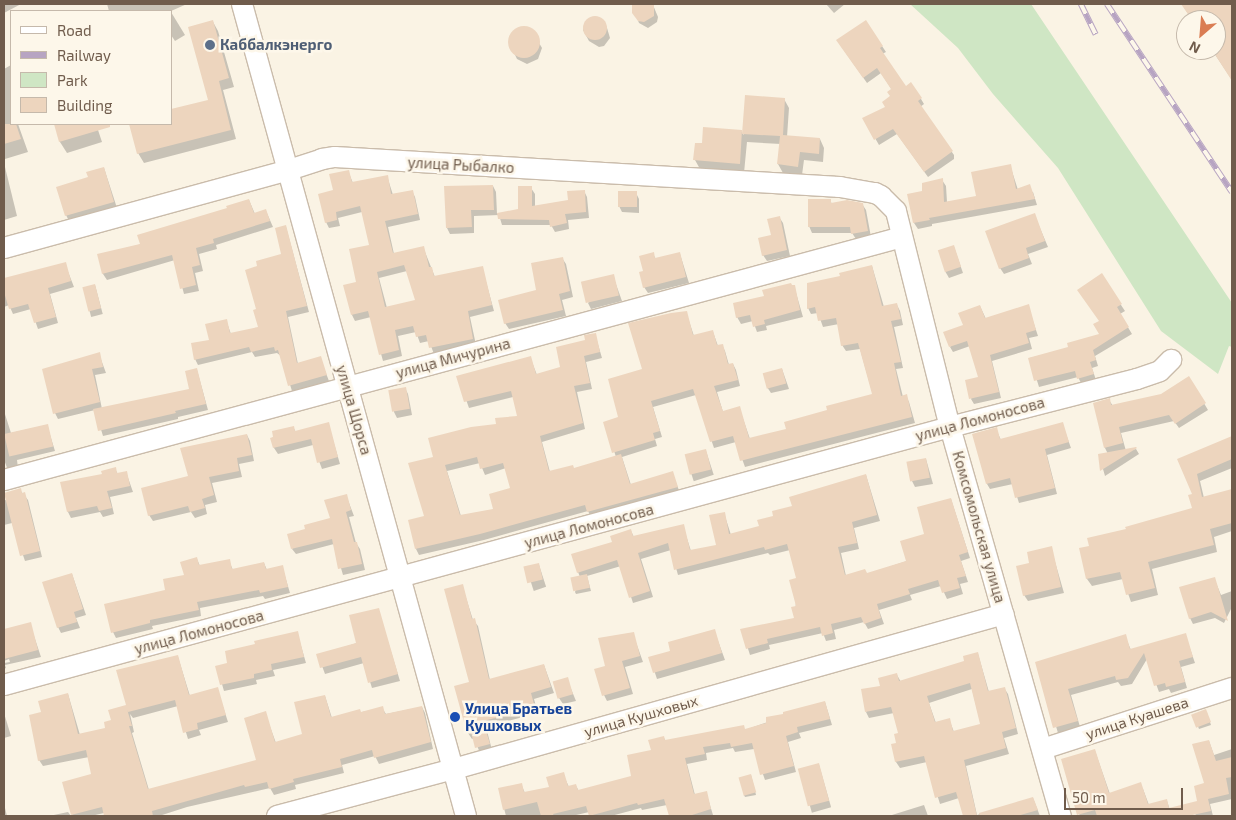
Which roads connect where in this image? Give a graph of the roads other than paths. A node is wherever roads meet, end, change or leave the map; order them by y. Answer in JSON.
{"nodes":[{"id":1,"x":242,"y":4,"type":"edge"},
{"id":2,"x":289,"y":170,"type":"junction"},
{"id":3,"x":902,"y":237,"type":"junction"},
{"id":4,"x":4,"y":248,"type":"edge"},
{"id":5,"x":1171,"y":360,"type":"dead end"},
{"id":6,"x":348,"y":386,"type":"junction"},
{"id":7,"x":950,"y":427,"type":"junction"},
{"id":8,"x":4,"y":480,"type":"edge"},
{"id":9,"x":401,"y":578,"type":"junction"},
{"id":10,"x":1004,"y":614,"type":"junction"},
{"id":11,"x":4,"y":685,"type":"edge"},
{"id":12,"x":1232,"y":688,"type":"edge"},
{"id":13,"x":1042,"y":748,"type":"junction"},
{"id":14,"x":454,"y":769,"type":"junction"},
{"id":15,"x":277,"y":816,"type":"edge"},
{"id":16,"x":466,"y":816,"type":"edge"},
{"id":17,"x":1060,"y":816,"type":"edge"}],
"edges":[{"from":1,"to":2,"type":"street","name":"улица Щорса"},
{"from":2,"to":3,"type":"street","name":"улица Рыбалко"},
{"from":2,"to":4,"type":"street","name":"улица Рыбалко"},
{"from":2,"to":6,"type":"street","name":"улица Щорса"},
{"from":3,"to":6,"type":"street","name":"улица Мичурина"},
{"from":3,"to":7,"type":"street","name":"Комсомольская улица"},
{"from":5,"to":7,"type":"street","name":"улица Ломоносова"},
{"from":6,"to":8,"type":"street","name":"улица Мичурина"},
{"from":6,"to":9,"type":"street","name":"улица Щорса"},
{"from":7,"to":9,"type":"street","name":"улица Ломоносова"},
{"from":7,"to":10,"type":"street","name":"Комсомольская улица"},
{"from":9,"to":11,"type":"street","name":"улица Ломоносова"},
{"from":9,"to":14,"type":"street","name":"улица Щорса"},
{"from":10,"to":13,"type":"street","name":"Комсомольская улица"},
{"from":10,"to":14,"type":"street","name":"улица Кушховых"},
{"from":12,"to":13,"type":"street","name":"улица Куашева"},
{"from":13,"to":17,"type":"street","name":"Комсомольская улица"},
{"from":14,"to":15,"type":"street","name":"улица Кушховых"},
{"from":14,"to":16,"type":"street","name":"улица Щорса"}]}
